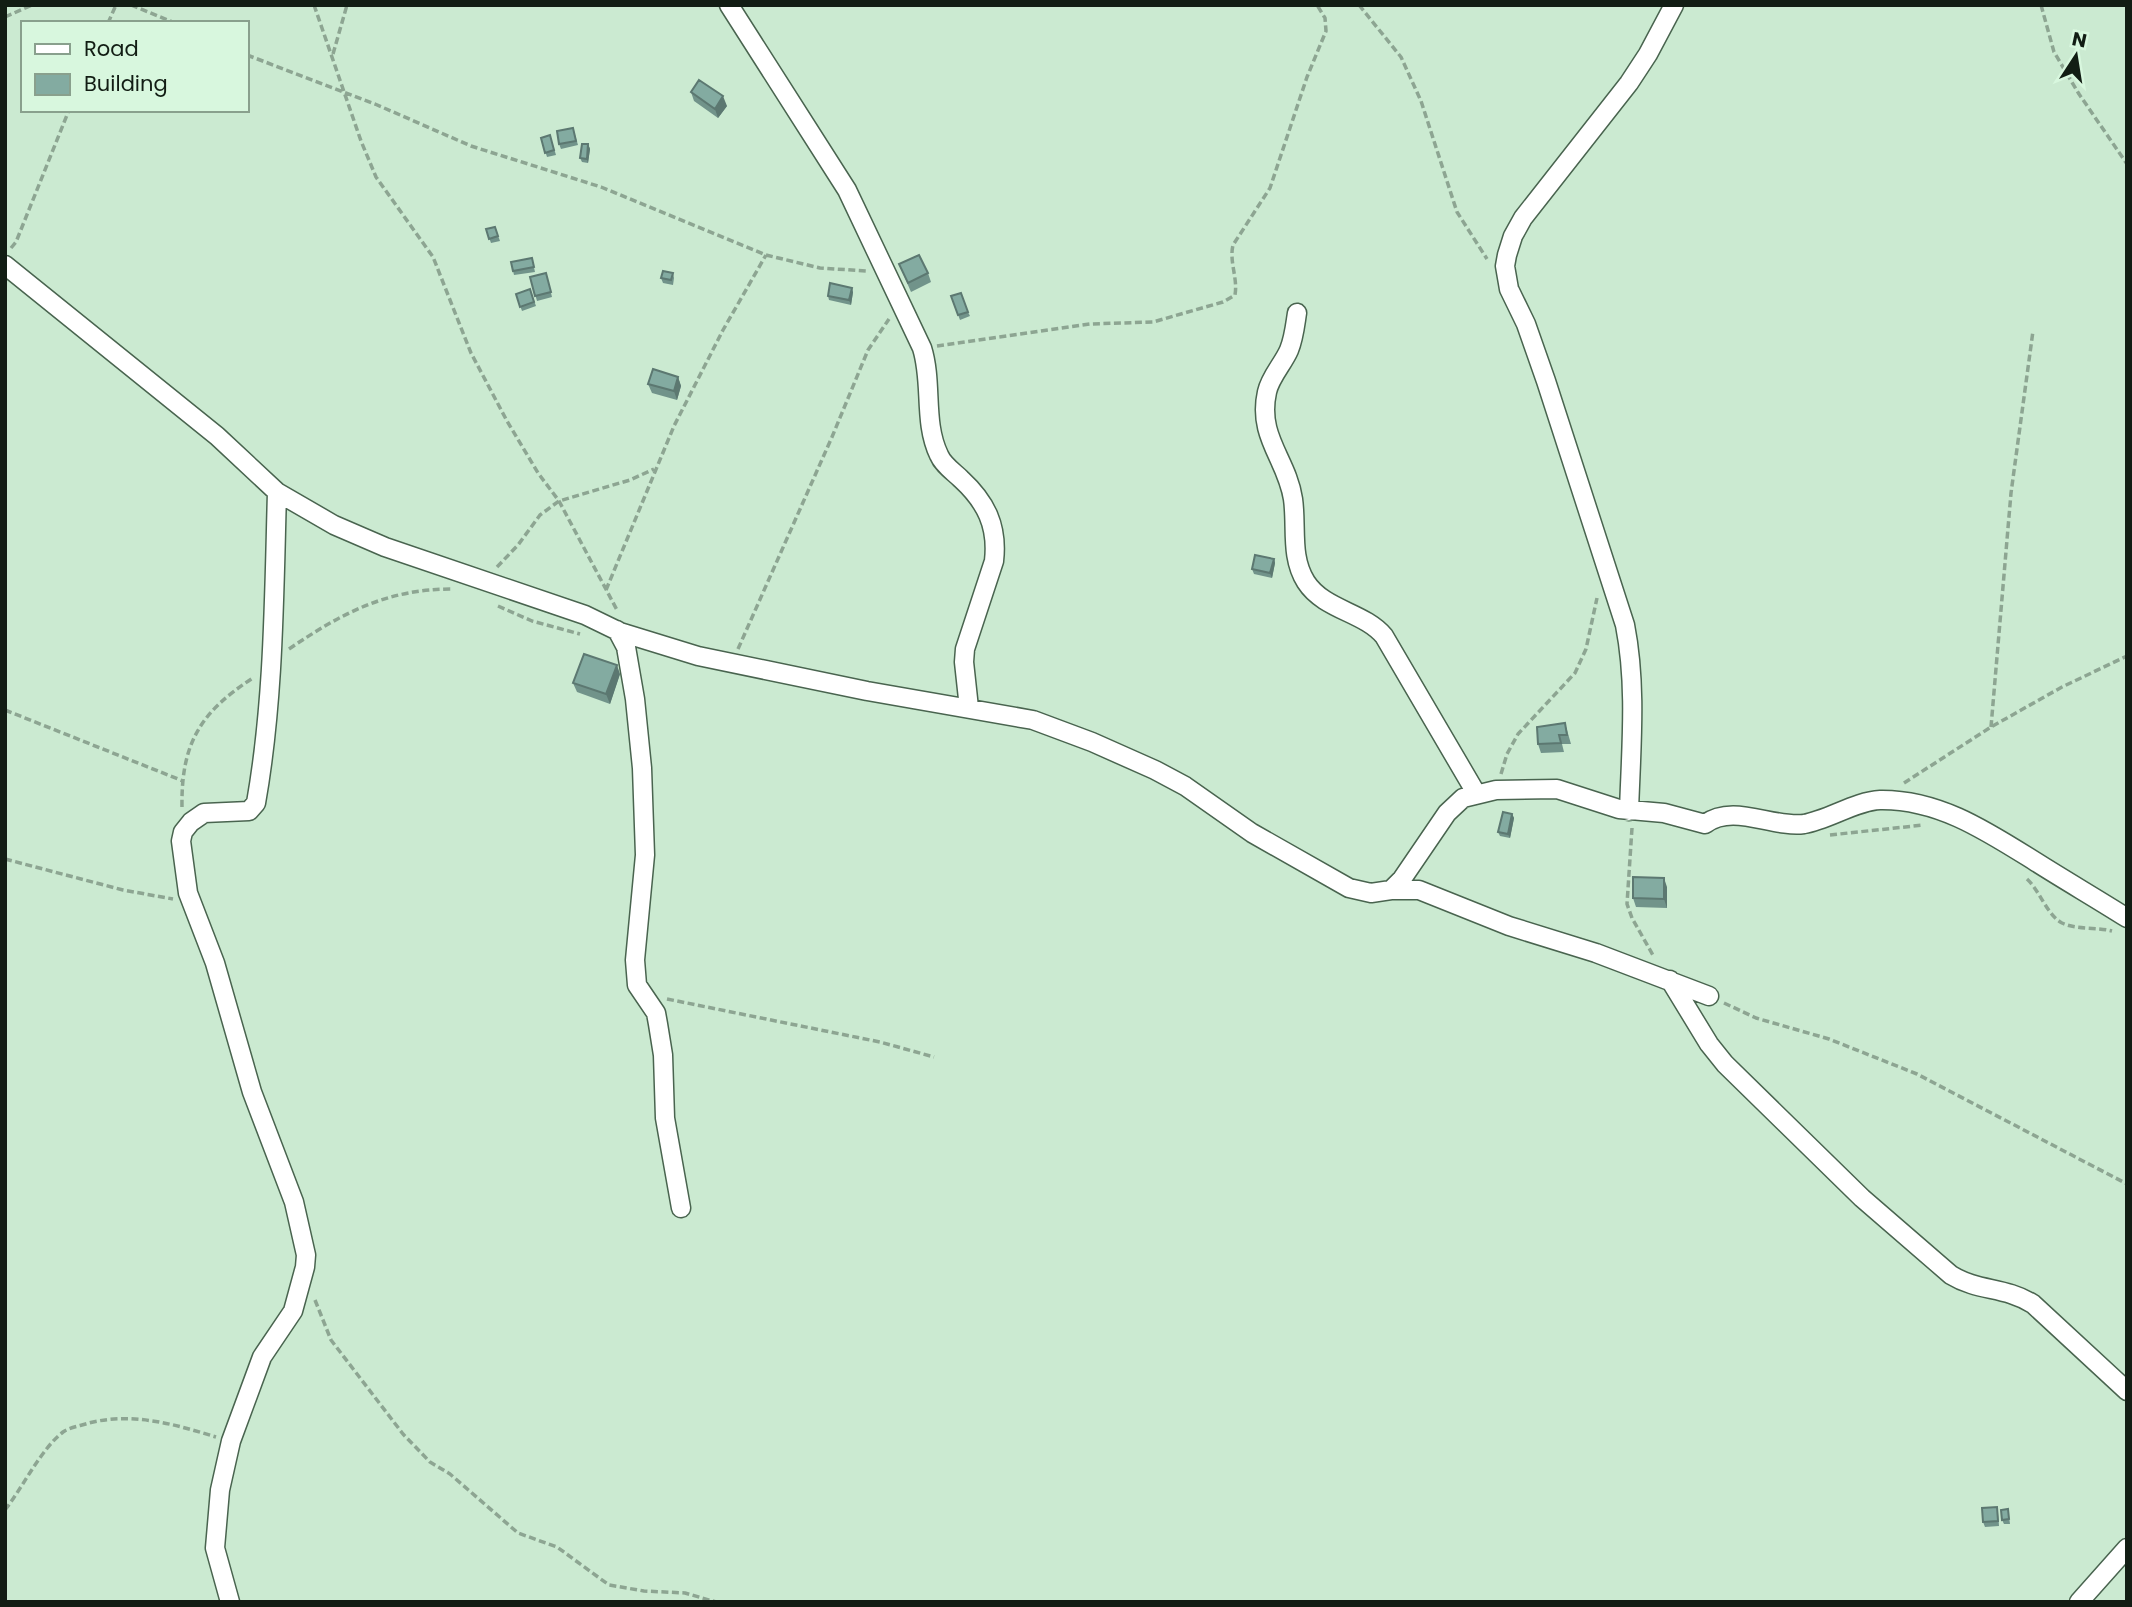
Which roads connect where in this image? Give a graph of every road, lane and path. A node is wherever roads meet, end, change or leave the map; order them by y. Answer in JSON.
{"nodes":[{"id":1,"x":32,"y":5,"type":"edge"},
{"id":2,"x":116,"y":5,"type":"edge"},
{"id":3,"x":131,"y":5,"type":"edge"},
{"id":4,"x":314,"y":5,"type":"edge"},
{"id":5,"x":347,"y":5,"type":"edge"},
{"id":6,"x":729,"y":5,"type":"edge"},
{"id":7,"x":1317,"y":5,"type":"edge"},
{"id":8,"x":1359,"y":5,"type":"edge"},
{"id":9,"x":1674,"y":5,"type":"edge"},
{"id":10,"x":2041,"y":5,"type":"edge"},
{"id":11,"x":5,"y":17,"type":"edge"},
{"id":12,"x":109,"y":21,"type":"edge"},
{"id":13,"x":170,"y":21,"type":"edge"},
{"id":14,"x":248,"y":55,"type":"edge"},
{"id":15,"x":333,"y":56,"type":"junction"},
{"id":16,"x":345,"y":93,"type":"junction"},
{"id":17,"x":68,"y":112,"type":"edge"},
{"id":18,"x":2127,"y":164,"type":"edge"},
{"id":19,"x":766,"y":255,"type":"junction"},
{"id":20,"x":5,"y":256,"type":"edge"},
{"id":21,"x":5,"y":265,"type":"edge"},
{"id":22,"x":886,"y":272,"type":"junction"},
{"id":23,"x":1509,"y":289,"type":"junction"},
{"id":24,"x":900,"y":303,"type":"junction"},
{"id":25,"x":1297,"y":313,"type":"dead end"},
{"id":26,"x":2033,"y":331,"type":"dead end"},
{"id":27,"x":922,"y":348,"type":"junction"},
{"id":28,"x":656,"y":468,"type":"junction"},
{"id":29,"x":277,"y":492,"type":"junction"},
{"id":30,"x":559,"y":501,"type":"junction"},
{"id":31,"x":485,"y":580,"type":"junction"},
{"id":32,"x":1596,"y":587,"type":"dead end"},
{"id":33,"x":459,"y":589,"type":"dead end"},
{"id":34,"x":606,"y":590,"type":"junction"},
{"id":35,"x":488,"y":600,"type":"dead end"},
{"id":36,"x":619,"y":631,"type":"junction"},
{"id":37,"x":583,"y":634,"type":"dead end"},
{"id":38,"x":2127,"y":656,"type":"edge"},
{"id":39,"x":732,"y":663,"type":"junction"},
{"id":40,"x":271,"y":664,"type":"junction"},
{"id":41,"x":969,"y":708,"type":"junction"},
{"id":42,"x":5,"y":710,"type":"edge"},
{"id":43,"x":1991,"y":727,"type":"junction"},
{"id":44,"x":183,"y":781,"type":"junction"},
{"id":45,"x":1496,"y":790,"type":"junction"},
{"id":46,"x":1476,"y":793,"type":"junction"},
{"id":47,"x":1878,"y":800,"type":"junction"},
{"id":48,"x":1631,"y":811,"type":"junction"},
{"id":49,"x":1928,"y":825,"type":"dead end"},
{"id":50,"x":183,"y":832,"type":"junction"},
{"id":51,"x":1822,"y":836,"type":"dead end"},
{"id":52,"x":5,"y":859,"type":"edge"},
{"id":53,"x":2025,"y":877,"type":"dead end"},
{"id":54,"x":1391,"y":890,"type":"junction"},
{"id":55,"x":192,"y":903,"type":"junction"},
{"id":56,"x":2127,"y":918,"type":"edge"},
{"id":57,"x":2112,"y":931,"type":"dead end"},
{"id":58,"x":1668,"y":980,"type":"junction"},
{"id":59,"x":641,"y":993,"type":"junction"},
{"id":60,"x":1709,"y":996,"type":"joint"},
{"id":61,"x":934,"y":1057,"type":"dead end"},
{"id":62,"x":2127,"y":1184,"type":"edge"},
{"id":63,"x":681,"y":1208,"type":"dead end"},
{"id":64,"x":305,"y":1268,"type":"junction"},
{"id":65,"x":2127,"y":1391,"type":"edge"},
{"id":66,"x":231,"y":1441,"type":"junction"},
{"id":67,"x":5,"y":1510,"type":"edge"},
{"id":68,"x":2127,"y":1548,"type":"edge"},
{"id":69,"x":230,"y":1602,"type":"edge"},
{"id":70,"x":716,"y":1602,"type":"edge"},
{"id":71,"x":2079,"y":1602,"type":"edge"}],
"edges":[{"from":1,"to":11,"type":"path"},
{"from":2,"to":12,"type":"path"},
{"from":3,"to":13,"type":"path"},
{"from":4,"to":15,"type":"path"},
{"from":5,"to":15,"type":"path"},
{"from":6,"to":22,"type":"street"},
{"from":7,"to":27,"type":"path"},
{"from":8,"to":23,"type":"path"},
{"from":9,"to":23,"type":"street"},
{"from":10,"to":18,"type":"path"},
{"from":14,"to":16,"type":"path"},
{"from":15,"to":16,"type":"path"},
{"from":16,"to":19,"type":"path"},
{"from":16,"to":30,"type":"path"},
{"from":17,"to":20,"type":"path"},
{"from":19,"to":22,"type":"path"},
{"from":19,"to":28,"type":"path"},
{"from":21,"to":29,"type":"street"},
{"from":22,"to":24,"type":"street"},
{"from":23,"to":48,"type":"street"},
{"from":24,"to":27,"type":"street"},
{"from":24,"to":39,"type":"path"},
{"from":25,"to":46,"type":"street"},
{"from":26,"to":43,"type":"path"},
{"from":27,"to":41,"type":"street"},
{"from":28,"to":30,"type":"path"},
{"from":28,"to":34,"type":"path"},
{"from":29,"to":31,"type":"street"},
{"from":29,"to":40,"type":"street"},
{"from":30,"to":31,"type":"path"},
{"from":30,"to":34,"type":"path"},
{"from":31,"to":36,"type":"street"},
{"from":32,"to":45,"type":"path"},
{"from":33,"to":40,"type":"path"},
{"from":34,"to":36,"type":"path"},
{"from":35,"to":37,"type":"path"},
{"from":36,"to":39,"type":"street"},
{"from":36,"to":59,"type":"street"},
{"from":38,"to":43,"type":"path"},
{"from":39,"to":41,"type":"street"},
{"from":40,"to":44,"type":"path"},
{"from":40,"to":50,"type":"street"},
{"from":41,"to":54,"type":"street"},
{"from":42,"to":44,"type":"path"},
{"from":43,"to":47,"type":"path"},
{"from":44,"to":50,"type":"path"},
{"from":45,"to":46,"type":"street"},
{"from":45,"to":48,"type":"street"},
{"from":46,"to":54,"type":"street"},
{"from":47,"to":48,"type":"street"},
{"from":47,"to":56,"type":"street"},
{"from":48,"to":58,"type":"path"},
{"from":49,"to":51,"type":"path"},
{"from":50,"to":55,"type":"street"},
{"from":52,"to":55,"type":"path"},
{"from":53,"to":57,"type":"path"},
{"from":54,"to":58,"type":"street"},
{"from":55,"to":64,"type":"street"},
{"from":58,"to":60,"type":"street"},
{"from":58,"to":65,"type":"street"},
{"from":59,"to":61,"type":"path"},
{"from":59,"to":63,"type":"street"},
{"from":60,"to":62,"type":"path"},
{"from":64,"to":66,"type":"street"},
{"from":64,"to":70,"type":"path"},
{"from":66,"to":67,"type":"path"},
{"from":66,"to":69,"type":"street"},
{"from":68,"to":71,"type":"street"}]}
